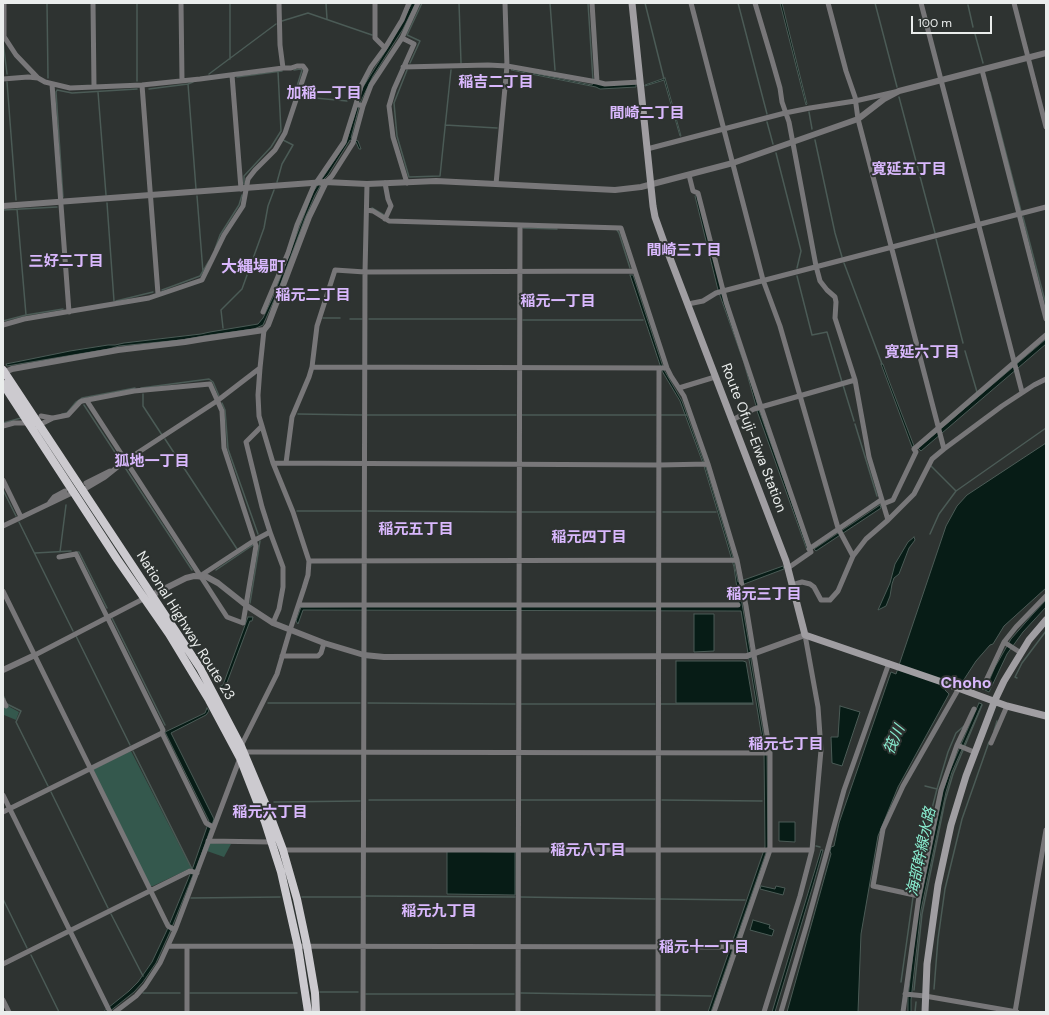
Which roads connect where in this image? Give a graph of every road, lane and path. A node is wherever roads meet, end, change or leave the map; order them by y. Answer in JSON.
{"nodes":[{"id":1,"x":4,"y":3,"type":"edge"},
{"id":2,"x":93,"y":3,"type":"edge"},
{"id":3,"x":181,"y":3,"type":"edge"},
{"id":4,"x":279,"y":3,"type":"edge"},
{"id":5,"x":375,"y":3,"type":"edge"},
{"id":6,"x":409,"y":3,"type":"edge"},
{"id":7,"x":418,"y":3,"type":"edge"},
{"id":8,"x":505,"y":3,"type":"edge"},
{"id":9,"x":592,"y":3,"type":"edge"},
{"id":10,"x":632,"y":3,"type":"edge"},
{"id":11,"x":691,"y":3,"type":"edge"},
{"id":12,"x":755,"y":3,"type":"edge"},
{"id":13,"x":828,"y":3,"type":"edge"},
{"id":14,"x":921,"y":3,"type":"edge"},
{"id":15,"x":1014,"y":3,"type":"edge"},
{"id":16,"x":4,"y":36,"type":"edge"},
{"id":17,"x":402,"y":38,"type":"junction"},
{"id":18,"x":385,"y":48,"type":"junction"},
{"id":19,"x":1046,"y":53,"type":"edge"},
{"id":20,"x":1028,"y":58,"type":"junction"},
{"id":21,"x":507,"y":66,"type":"junction"},
{"id":22,"x":404,"y":67,"type":"junction"},
{"id":23,"x":283,"y":68,"type":"junction"},
{"id":24,"x":982,"y":70,"type":"junction"},
{"id":25,"x":232,"y":75,"type":"junction"},
{"id":26,"x":38,"y":78,"type":"junction"},
{"id":27,"x":3,"y":79,"type":"edge"},
{"id":28,"x":182,"y":80,"type":"junction"},
{"id":29,"x":595,"y":81,"type":"junction"},
{"id":30,"x":941,"y":81,"type":"junction"},
{"id":31,"x":640,"y":82,"type":"junction"},
{"id":32,"x":52,"y":84,"type":"junction"},
{"id":33,"x":142,"y":85,"type":"junction"},
{"id":34,"x":94,"y":87,"type":"junction"},
{"id":35,"x":899,"y":91,"type":"junction"},
{"id":36,"x":855,"y":101,"type":"junction"},
{"id":37,"x":359,"y":105,"type":"junction"},
{"id":38,"x":785,"y":113,"type":"junction"},
{"id":39,"x":858,"y":119,"type":"junction"},
{"id":40,"x":1046,"y":127,"type":"edge"},
{"id":41,"x":724,"y":130,"type":"junction"},
{"id":42,"x":793,"y":142,"type":"junction"},
{"id":43,"x":647,"y":149,"type":"junction"},
{"id":44,"x":733,"y":163,"type":"junction"},
{"id":45,"x":689,"y":175,"type":"junction"},
{"id":46,"x":325,"y":182,"type":"junction"},
{"id":47,"x":316,"y":183,"type":"junction"},
{"id":48,"x":385,"y":183,"type":"junction"},
{"id":49,"x":407,"y":183,"type":"junction"},
{"id":50,"x":367,"y":184,"type":"junction"},
{"id":51,"x":496,"y":184,"type":"junction"},
{"id":52,"x":651,"y":186,"type":"junction"},
{"id":53,"x":243,"y":189,"type":"junction"},
{"id":54,"x":151,"y":195,"type":"junction"},
{"id":55,"x":61,"y":202,"type":"junction"},
{"id":56,"x":3,"y":206,"type":"edge"},
{"id":57,"x":1046,"y":207,"type":"edge"},
{"id":58,"x":367,"y":210,"type":"junction"},
{"id":59,"x":1019,"y":214,"type":"junction"},
{"id":60,"x":386,"y":219,"type":"junction"},
{"id":61,"x":520,"y":225,"type":"junction"},
{"id":62,"x":979,"y":225,"type":"junction"},
{"id":63,"x":892,"y":247,"type":"junction"},
{"id":64,"x":816,"y":266,"type":"junction"},
{"id":65,"x":634,"y":271,"type":"junction"},
{"id":66,"x":365,"y":272,"type":"junction"},
{"id":67,"x":520,"y":272,"type":"junction"},
{"id":68,"x":763,"y":280,"type":"junction"},
{"id":69,"x":721,"y":291,"type":"junction"},
{"id":70,"x":158,"y":294,"type":"junction"},
{"id":71,"x":688,"y":304,"type":"junction"},
{"id":72,"x":69,"y":312,"type":"junction"},
{"id":73,"x":263,"y":312,"type":"dead end"},
{"id":74,"x":1046,"y":320,"type":"edge"},
{"id":75,"x":3,"y":325,"type":"edge"},
{"id":76,"x":264,"y":330,"type":"junction"},
{"id":77,"x":1046,"y":335,"type":"edge"},
{"id":78,"x":1015,"y":365,"type":"junction"},
{"id":79,"x":312,"y":367,"type":"junction"},
{"id":80,"x":519,"y":367,"type":"junction"},
{"id":81,"x":260,"y":368,"type":"junction"},
{"id":82,"x":365,"y":368,"type":"junction"},
{"id":83,"x":663,"y":368,"type":"junction"},
{"id":84,"x":4,"y":372,"type":"edge"},
{"id":85,"x":715,"y":377,"type":"junction"},
{"id":86,"x":1046,"y":379,"type":"edge"},
{"id":87,"x":855,"y":380,"type":"junction"},
{"id":88,"x":3,"y":384,"type":"edge"},
{"id":89,"x":679,"y":388,"type":"junction"},
{"id":90,"x":1022,"y":392,"type":"junction"},
{"id":91,"x":800,"y":396,"type":"junction"},
{"id":92,"x":87,"y":401,"type":"junction"},
{"id":93,"x":217,"y":401,"type":"junction"},
{"id":94,"x":761,"y":407,"type":"junction"},
{"id":95,"x":53,"y":418,"type":"junction"},
{"id":96,"x":40,"y":420,"type":"junction"},
{"id":97,"x":732,"y":420,"type":"junction"},
{"id":98,"x":25,"y":421,"type":"junction"},
{"id":99,"x":3,"y":426,"type":"edge"},
{"id":100,"x":262,"y":426,"type":"junction"},
{"id":101,"x":939,"y":431,"type":"junction"},
{"id":102,"x":944,"y":449,"type":"junction"},
{"id":103,"x":125,"y":461,"type":"junction"},
{"id":104,"x":286,"y":463,"type":"junction"},
{"id":105,"x":365,"y":463,"type":"junction"},
{"id":106,"x":273,"y":464,"type":"junction"},
{"id":107,"x":519,"y":464,"type":"junction"},
{"id":108,"x":706,"y":464,"type":"junction"},
{"id":109,"x":658,"y":465,"type":"junction"},
{"id":110,"x":3,"y":480,"type":"edge"},
{"id":111,"x":84,"y":486,"type":"junction"},
{"id":112,"x":65,"y":491,"type":"dead end"},
{"id":113,"x":74,"y":492,"type":"junction"},
{"id":114,"x":882,"y":502,"type":"junction"},
{"id":115,"x":50,"y":503,"type":"junction"},
{"id":116,"x":21,"y":517,"type":"junction"},
{"id":117,"x":888,"y":520,"type":"junction"},
{"id":118,"x":3,"y":526,"type":"edge"},
{"id":119,"x":840,"y":531,"type":"junction"},
{"id":120,"x":270,"y":532,"type":"junction"},
{"id":121,"x":255,"y":540,"type":"junction"},
{"id":122,"x":810,"y":549,"type":"junction"},
{"id":123,"x":60,"y":556,"type":"dead end"},
{"id":124,"x":853,"y":556,"type":"junction"},
{"id":125,"x":309,"y":560,"type":"junction"},
{"id":126,"x":364,"y":560,"type":"junction"},
{"id":127,"x":519,"y":560,"type":"junction"},
{"id":128,"x":734,"y":560,"type":"junction"},
{"id":129,"x":658,"y":561,"type":"junction"},
{"id":130,"x":788,"y":568,"type":"junction"},
{"id":131,"x":200,"y":576,"type":"junction"},
{"id":132,"x":792,"y":585,"type":"junction"},
{"id":133,"x":3,"y":592,"type":"edge"},
{"id":134,"x":1046,"y":596,"type":"edge"},
{"id":135,"x":149,"y":597,"type":"junction"},
{"id":136,"x":299,"y":605,"type":"junction"},
{"id":137,"x":247,"y":606,"type":"junction"},
{"id":138,"x":738,"y":606,"type":"dead end"},
{"id":139,"x":658,"y":607,"type":"junction"},
{"id":140,"x":364,"y":608,"type":"junction"},
{"id":141,"x":518,"y":608,"type":"junction"},
{"id":142,"x":107,"y":618,"type":"junction"},
{"id":143,"x":1046,"y":620,"type":"edge"},
{"id":144,"x":273,"y":624,"type":"junction"},
{"id":145,"x":290,"y":630,"type":"junction"},
{"id":146,"x":805,"y":635,"type":"junction"},
{"id":147,"x":324,"y":643,"type":"junction"},
{"id":148,"x":1006,"y":643,"type":"junction"},
{"id":149,"x":1018,"y":651,"type":"junction"},
{"id":150,"x":35,"y":654,"type":"junction"},
{"id":151,"x":364,"y":655,"type":"junction"},
{"id":152,"x":751,"y":655,"type":"junction"},
{"id":153,"x":282,"y":656,"type":"junction"},
{"id":154,"x":518,"y":657,"type":"junction"},
{"id":155,"x":658,"y":657,"type":"junction"},
{"id":156,"x":889,"y":663,"type":"junction"},
{"id":157,"x":3,"y":670,"type":"edge"},
{"id":158,"x":959,"y":688,"type":"junction"},
{"id":159,"x":971,"y":692,"type":"junction"},
{"id":160,"x":995,"y":700,"type":"junction"},
{"id":161,"x":1007,"y":706,"type":"junction"},
{"id":162,"x":974,"y":709,"type":"dead end"},
{"id":163,"x":1046,"y":716,"type":"edge"},
{"id":164,"x":162,"y":733,"type":"junction"},
{"id":165,"x":991,"y":743,"type":"dead end"},
{"id":166,"x":958,"y":746,"type":"junction"},
{"id":167,"x":242,"y":752,"type":"junction"},
{"id":168,"x":364,"y":752,"type":"junction"},
{"id":169,"x":518,"y":752,"type":"junction"},
{"id":170,"x":974,"y":752,"type":"junction"},
{"id":171,"x":658,"y":753,"type":"junction"},
{"id":172,"x":767,"y":753,"type":"junction"},
{"id":173,"x":90,"y":768,"type":"junction"},
{"id":174,"x":3,"y":795,"type":"edge"},
{"id":175,"x":10,"y":808,"type":"junction"},
{"id":176,"x":3,"y":812,"type":"edge"},
{"id":177,"x":213,"y":827,"type":"junction"},
{"id":178,"x":1046,"y":830,"type":"edge"},
{"id":179,"x":208,"y":841,"type":"junction"},
{"id":180,"x":271,"y":842,"type":"junction"},
{"id":181,"x":363,"y":849,"type":"junction"},
{"id":182,"x":518,"y":849,"type":"junction"},
{"id":183,"x":283,"y":850,"type":"junction"},
{"id":184,"x":658,"y":850,"type":"junction"},
{"id":185,"x":767,"y":850,"type":"junction"},
{"id":186,"x":812,"y":850,"type":"junction"},
{"id":187,"x":197,"y":873,"type":"junction"},
{"id":188,"x":151,"y":890,"type":"junction"},
{"id":189,"x":919,"y":896,"type":"junction"},
{"id":190,"x":175,"y":930,"type":"junction"},
{"id":191,"x":70,"y":931,"type":"junction"},
{"id":192,"x":362,"y":945,"type":"junction"},
{"id":193,"x":168,"y":946,"type":"junction"},
{"id":194,"x":187,"y":946,"type":"junction"},
{"id":195,"x":307,"y":946,"type":"junction"},
{"id":196,"x":518,"y":946,"type":"junction"},
{"id":197,"x":658,"y":946,"type":"junction"},
{"id":198,"x":298,"y":947,"type":"junction"},
{"id":199,"x":735,"y":947,"type":"junction"},
{"id":200,"x":3,"y":964,"type":"edge"},
{"id":201,"x":908,"y":995,"type":"junction"},
{"id":202,"x":925,"y":996,"type":"junction"},
{"id":203,"x":3,"y":1000,"type":"edge"},
{"id":204,"x":109,"y":1010,"type":"edge"},
{"id":205,"x":9,"y":1012,"type":"edge"},
{"id":206,"x":115,"y":1012,"type":"edge"},
{"id":207,"x":187,"y":1012,"type":"edge"},
{"id":208,"x":308,"y":1012,"type":"edge"},
{"id":209,"x":316,"y":1012,"type":"edge"},
{"id":210,"x":363,"y":1012,"type":"edge"},
{"id":211,"x":518,"y":1012,"type":"edge"},
{"id":212,"x":658,"y":1012,"type":"edge"},
{"id":213,"x":714,"y":1012,"type":"edge"},
{"id":214,"x":764,"y":1012,"type":"edge"},
{"id":215,"x":780,"y":1012,"type":"edge"},
{"id":216,"x":903,"y":1012,"type":"edge"},
{"id":217,"x":925,"y":1012,"type":"edge"},
{"id":218,"x":1014,"y":1012,"type":"edge"}],
"edges":[{"from":1,"to":16,"type":"street"},
{"from":2,"to":34,"type":"street"},
{"from":3,"to":28,"type":"street"},
{"from":4,"to":23,"type":"street"},
{"from":5,"to":18,"type":"street"},
{"from":6,"to":18,"type":"street"},
{"from":7,"to":17,"type":"street"},
{"from":8,"to":21,"type":"street"},
{"from":9,"to":29,"type":"street"},
{"from":10,"to":31,"type":"main road","name":"Route Ofuji-Eiwa Station"},
{"from":11,"to":41,"type":"street"},
{"from":12,"to":38,"type":"street"},
{"from":13,"to":36,"type":"street"},
{"from":14,"to":30,"type":"street"},
{"from":15,"to":20,"type":"street"},
{"from":16,"to":26,"type":"street"},
{"from":17,"to":22,"type":"street"},
{"from":17,"to":37,"type":"street"},
{"from":18,"to":37,"type":"street"},
{"from":19,"to":20,"type":"street"},
{"from":20,"to":24,"type":"street"},
{"from":20,"to":40,"type":"street"},
{"from":21,"to":22,"type":"street"},
{"from":21,"to":29,"type":"street"},
{"from":21,"to":51,"type":"street"},
{"from":22,"to":49,"type":"street"},
{"from":23,"to":25,"type":"street"},
{"from":23,"to":53,"type":"street"},
{"from":24,"to":30,"type":"street"},
{"from":24,"to":59,"type":"street"},
{"from":25,"to":28,"type":"street"},
{"from":25,"to":53,"type":"street"},
{"from":26,"to":27,"type":"street"},
{"from":26,"to":32,"type":"street"},
{"from":28,"to":33,"type":"street"},
{"from":29,"to":31,"type":"street"},
{"from":30,"to":35,"type":"street"},
{"from":30,"to":62,"type":"street"},
{"from":31,"to":43,"type":"main road","name":"Route Ofuji-Eiwa Station"},
{"from":32,"to":34,"type":"street"},
{"from":32,"to":55,"type":"street"},
{"from":33,"to":34,"type":"street"},
{"from":33,"to":54,"type":"street"},
{"from":35,"to":36,"type":"street"},
{"from":35,"to":39,"type":"street"},
{"from":36,"to":38,"type":"street"},
{"from":36,"to":39,"type":"street"},
{"from":37,"to":46,"type":"street"},
{"from":37,"to":47,"type":"street"},
{"from":38,"to":41,"type":"street"},
{"from":38,"to":42,"type":"street"},
{"from":39,"to":42,"type":"street"},
{"from":39,"to":63,"type":"street"},
{"from":41,"to":43,"type":"street"},
{"from":41,"to":44,"type":"street"},
{"from":42,"to":44,"type":"street"},
{"from":42,"to":64,"type":"street"},
{"from":43,"to":52,"type":"main road","name":"Route Ofuji-Eiwa Station"},
{"from":44,"to":45,"type":"street"},
{"from":44,"to":68,"type":"street"},
{"from":45,"to":52,"type":"street"},
{"from":45,"to":69,"type":"street"},
{"from":46,"to":47,"type":"street"},
{"from":46,"to":50,"type":"street"},
{"from":46,"to":76,"type":"street"},
{"from":47,"to":53,"type":"street"},
{"from":47,"to":73,"type":"street"},
{"from":48,"to":49,"type":"street"},
{"from":48,"to":50,"type":"street"},
{"from":48,"to":60,"type":"street"},
{"from":49,"to":51,"type":"street"},
{"from":50,"to":58,"type":"street"},
{"from":51,"to":52,"type":"street"},
{"from":52,"to":71,"type":"main road","name":"Route Ofuji-Eiwa Station"},
{"from":53,"to":54,"type":"street"},
{"from":53,"to":70,"type":"street"},
{"from":54,"to":55,"type":"street"},
{"from":54,"to":70,"type":"street"},
{"from":55,"to":56,"type":"street"},
{"from":55,"to":72,"type":"street"},
{"from":57,"to":59,"type":"street"},
{"from":58,"to":60,"type":"street"},
{"from":58,"to":66,"type":"street"},
{"from":59,"to":62,"type":"street"},
{"from":59,"to":74,"type":"street"},
{"from":60,"to":61,"type":"street"},
{"from":61,"to":65,"type":"street"},
{"from":61,"to":67,"type":"street"},
{"from":62,"to":63,"type":"street"},
{"from":62,"to":78,"type":"street"},
{"from":63,"to":64,"type":"street"},
{"from":63,"to":101,"type":"street"},
{"from":64,"to":68,"type":"street"},
{"from":64,"to":87,"type":"street"},
{"from":65,"to":67,"type":"street"},
{"from":65,"to":83,"type":"street"},
{"from":66,"to":67,"type":"street"},
{"from":66,"to":79,"type":"street"},
{"from":66,"to":82,"type":"street"},
{"from":67,"to":80,"type":"street"},
{"from":68,"to":69,"type":"street"},
{"from":68,"to":91,"type":"street"},
{"from":69,"to":71,"type":"street"},
{"from":69,"to":94,"type":"street"},
{"from":70,"to":72,"type":"street"},
{"from":71,"to":85,"type":"main road","name":"Route Ofuji-Eiwa Station"},
{"from":72,"to":75,"type":"street"},
{"from":76,"to":81,"type":"street"},
{"from":76,"to":84,"type":"street"},
{"from":77,"to":78,"type":"street"},
{"from":78,"to":90,"type":"street"},
{"from":78,"to":101,"type":"street"},
{"from":79,"to":82,"type":"street"},
{"from":79,"to":104,"type":"street"},
{"from":80,"to":82,"type":"street"},
{"from":80,"to":83,"type":"street"},
{"from":80,"to":107,"type":"street"},
{"from":81,"to":93,"type":"street"},
{"from":81,"to":100,"type":"street"},
{"from":82,"to":105,"type":"street"},
{"from":83,"to":89,"type":"street"},
{"from":83,"to":109,"type":"street"},
{"from":84,"to":96,"type":"highway","name":"National Highway Route 23"},
{"from":85,"to":89,"type":"street"},
{"from":85,"to":97,"type":"main road","name":"Route Ofuji-Eiwa Station"},
{"from":86,"to":90,"type":"street"},
{"from":87,"to":91,"type":"street"},
{"from":87,"to":114,"type":"street"},
{"from":88,"to":98,"type":"highway","name":"National Highway Route 23"},
{"from":89,"to":108,"type":"street"},
{"from":90,"to":102,"type":"street"},
{"from":91,"to":94,"type":"street"},
{"from":91,"to":119,"type":"street"},
{"from":92,"to":93,"type":"street"},
{"from":92,"to":95,"type":"street"},
{"from":92,"to":103,"type":"street"},
{"from":93,"to":103,"type":"street"},
{"from":93,"to":121,"type":"street"},
{"from":94,"to":97,"type":"street"},
{"from":94,"to":122,"type":"street"},
{"from":95,"to":96,"type":"street"},
{"from":95,"to":96,"type":"street"},
{"from":96,"to":111,"type":"highway","name":"National Highway Route 23"},
{"from":97,"to":130,"type":"main road","name":"Route Ofuji-Eiwa Station"},
{"from":98,"to":99,"type":"street"},
{"from":98,"to":113,"type":"highway","name":"National Highway Route 23"},
{"from":100,"to":106,"type":"street"},
{"from":100,"to":120,"type":"street"},
{"from":101,"to":102,"type":"street"},
{"from":101,"to":114,"type":"street"},
{"from":102,"to":117,"type":"street"},
{"from":103,"to":111,"type":"street"},
{"from":103,"to":131,"type":"street"},
{"from":104,"to":105,"type":"street"},
{"from":104,"to":106,"type":"street"},
{"from":105,"to":107,"type":"street"},
{"from":105,"to":126,"type":"street"},
{"from":106,"to":125,"type":"street"},
{"from":107,"to":109,"type":"street"},
{"from":107,"to":127,"type":"street"},
{"from":108,"to":109,"type":"street"},
{"from":108,"to":128,"type":"street"},
{"from":109,"to":129,"type":"street"},
{"from":110,"to":116,"type":"street"},
{"from":111,"to":135,"type":"highway","name":"National Highway Route 23"},
{"from":112,"to":115,"type":"street"},
{"from":113,"to":115,"type":"street"},
{"from":113,"to":135,"type":"highway","name":"National Highway Route 23"},
{"from":114,"to":117,"type":"street"},
{"from":114,"to":119,"type":"street"},
{"from":115,"to":116,"type":"street"},
{"from":116,"to":118,"type":"street"},
{"from":117,"to":124,"type":"street"},
{"from":119,"to":122,"type":"street"},
{"from":119,"to":124,"type":"street"},
{"from":120,"to":121,"type":"street"},
{"from":120,"to":144,"type":"street"},
{"from":121,"to":131,"type":"street"},
{"from":121,"to":137,"type":"street"},
{"from":122,"to":130,"type":"street"},
{"from":123,"to":142,"type":"street"},
{"from":124,"to":132,"type":"street"},
{"from":125,"to":126,"type":"street"},
{"from":125,"to":136,"type":"street"},
{"from":126,"to":127,"type":"street"},
{"from":126,"to":140,"type":"street"},
{"from":127,"to":129,"type":"street"},
{"from":127,"to":141,"type":"street"},
{"from":128,"to":129,"type":"street"},
{"from":128,"to":152,"type":"street"},
{"from":129,"to":139,"type":"street"},
{"from":130,"to":132,"type":"main road","name":"Route Ofuji-Eiwa Station"},
{"from":131,"to":135,"type":"street"},
{"from":131,"to":137,"type":"street"},
{"from":131,"to":137,"type":"street"},
{"from":132,"to":146,"type":"main road","name":"Route Ofuji-Eiwa Station"},
{"from":133,"to":150,"type":"street"},
{"from":134,"to":148,"type":"street"},
{"from":135,"to":142,"type":"street"},
{"from":135,"to":167,"type":"highway","name":"National Highway Route 23"},
{"from":135,"to":167,"type":"highway","name":"National Highway Route 23"},
{"from":136,"to":140,"type":"street"},
{"from":136,"to":145,"type":"street"},
{"from":137,"to":144,"type":"street"},
{"from":138,"to":139,"type":"street"},
{"from":139,"to":141,"type":"street"},
{"from":139,"to":155,"type":"street"},
{"from":140,"to":141,"type":"street"},
{"from":140,"to":151,"type":"street"},
{"from":141,"to":154,"type":"street"},
{"from":142,"to":150,"type":"street"},
{"from":142,"to":164,"type":"street"},
{"from":143,"to":149,"type":"main road"},
{"from":144,"to":145,"type":"street"},
{"from":145,"to":147,"type":"street"},
{"from":145,"to":153,"type":"street"},
{"from":146,"to":152,"type":"street"},
{"from":146,"to":156,"type":"main road"},
{"from":146,"to":186,"type":"street"},
{"from":147,"to":151,"type":"street"},
{"from":147,"to":153,"type":"street"},
{"from":148,"to":149,"type":"street"},
{"from":148,"to":159,"type":"street"},
{"from":149,"to":160,"type":"main road"},
{"from":150,"to":157,"type":"street"},
{"from":150,"to":173,"type":"street"},
{"from":151,"to":154,"type":"street"},
{"from":151,"to":168,"type":"street"},
{"from":152,"to":155,"type":"street"},
{"from":152,"to":172,"type":"street"},
{"from":153,"to":167,"type":"street"},
{"from":154,"to":155,"type":"street"},
{"from":154,"to":169,"type":"street"},
{"from":155,"to":171,"type":"street"},
{"from":156,"to":158,"type":"main road"},
{"from":156,"to":215,"type":"street"},
{"from":158,"to":159,"type":"main road"},
{"from":158,"to":189,"type":"street"},
{"from":159,"to":160,"type":"main road"},
{"from":160,"to":161,"type":"main road"},
{"from":160,"to":170,"type":"main road"},
{"from":161,"to":163,"type":"main road"},
{"from":161,"to":165,"type":"street"},
{"from":162,"to":166,"type":"street"},
{"from":164,"to":173,"type":"street"},
{"from":164,"to":177,"type":"street"},
{"from":166,"to":170,"type":"street"},
{"from":166,"to":189,"type":"street"},
{"from":167,"to":168,"type":"street"},
{"from":167,"to":177,"type":"street"},
{"from":167,"to":180,"type":"highway","name":"National Highway Route 23"},
{"from":167,"to":183,"type":"highway","name":"National Highway Route 23"},
{"from":168,"to":169,"type":"street"},
{"from":168,"to":181,"type":"street"},
{"from":169,"to":171,"type":"street"},
{"from":169,"to":182,"type":"street"},
{"from":170,"to":202,"type":"main road"},
{"from":171,"to":172,"type":"street"},
{"from":171,"to":184,"type":"street"},
{"from":172,"to":185,"type":"street"},
{"from":173,"to":175,"type":"street"},
{"from":173,"to":188,"type":"street"},
{"from":174,"to":175,"type":"street"},
{"from":175,"to":176,"type":"street"},
{"from":175,"to":191,"type":"street"},
{"from":177,"to":179,"type":"street"},
{"from":178,"to":218,"type":"street"},
{"from":179,"to":180,"type":"street"},
{"from":179,"to":187,"type":"street"},
{"from":180,"to":198,"type":"highway","name":"National Highway Route 23"},
{"from":181,"to":182,"type":"street"},
{"from":181,"to":183,"type":"street"},
{"from":181,"to":192,"type":"street"},
{"from":182,"to":184,"type":"street"},
{"from":182,"to":196,"type":"street"},
{"from":183,"to":195,"type":"highway","name":"National Highway Route 23"},
{"from":184,"to":185,"type":"street"},
{"from":184,"to":197,"type":"street"},
{"from":185,"to":186,"type":"street"},
{"from":185,"to":199,"type":"street"},
{"from":186,"to":214,"type":"street"},
{"from":187,"to":188,"type":"street"},
{"from":187,"to":190,"type":"street"},
{"from":188,"to":190,"type":"street"},
{"from":188,"to":191,"type":"street"},
{"from":189,"to":201,"type":"street"},
{"from":190,"to":193,"type":"street"},
{"from":191,"to":200,"type":"street"},
{"from":191,"to":204,"type":"street"},
{"from":192,"to":195,"type":"street"},
{"from":192,"to":196,"type":"street"},
{"from":192,"to":210,"type":"street"},
{"from":193,"to":194,"type":"street"},
{"from":193,"to":206,"type":"street"},
{"from":194,"to":198,"type":"street"},
{"from":194,"to":207,"type":"street"},
{"from":195,"to":198,"type":"street"},
{"from":195,"to":209,"type":"highway","name":"National Highway Route 23"},
{"from":196,"to":197,"type":"street"},
{"from":196,"to":211,"type":"street"},
{"from":197,"to":199,"type":"street"},
{"from":197,"to":212,"type":"street"},
{"from":198,"to":208,"type":"highway","name":"National Highway Route 23"},
{"from":199,"to":213,"type":"street"},
{"from":201,"to":202,"type":"street"},
{"from":201,"to":216,"type":"street"},
{"from":202,"to":217,"type":"main road"},
{"from":202,"to":218,"type":"street"},
{"from":203,"to":205,"type":"street"}]}
